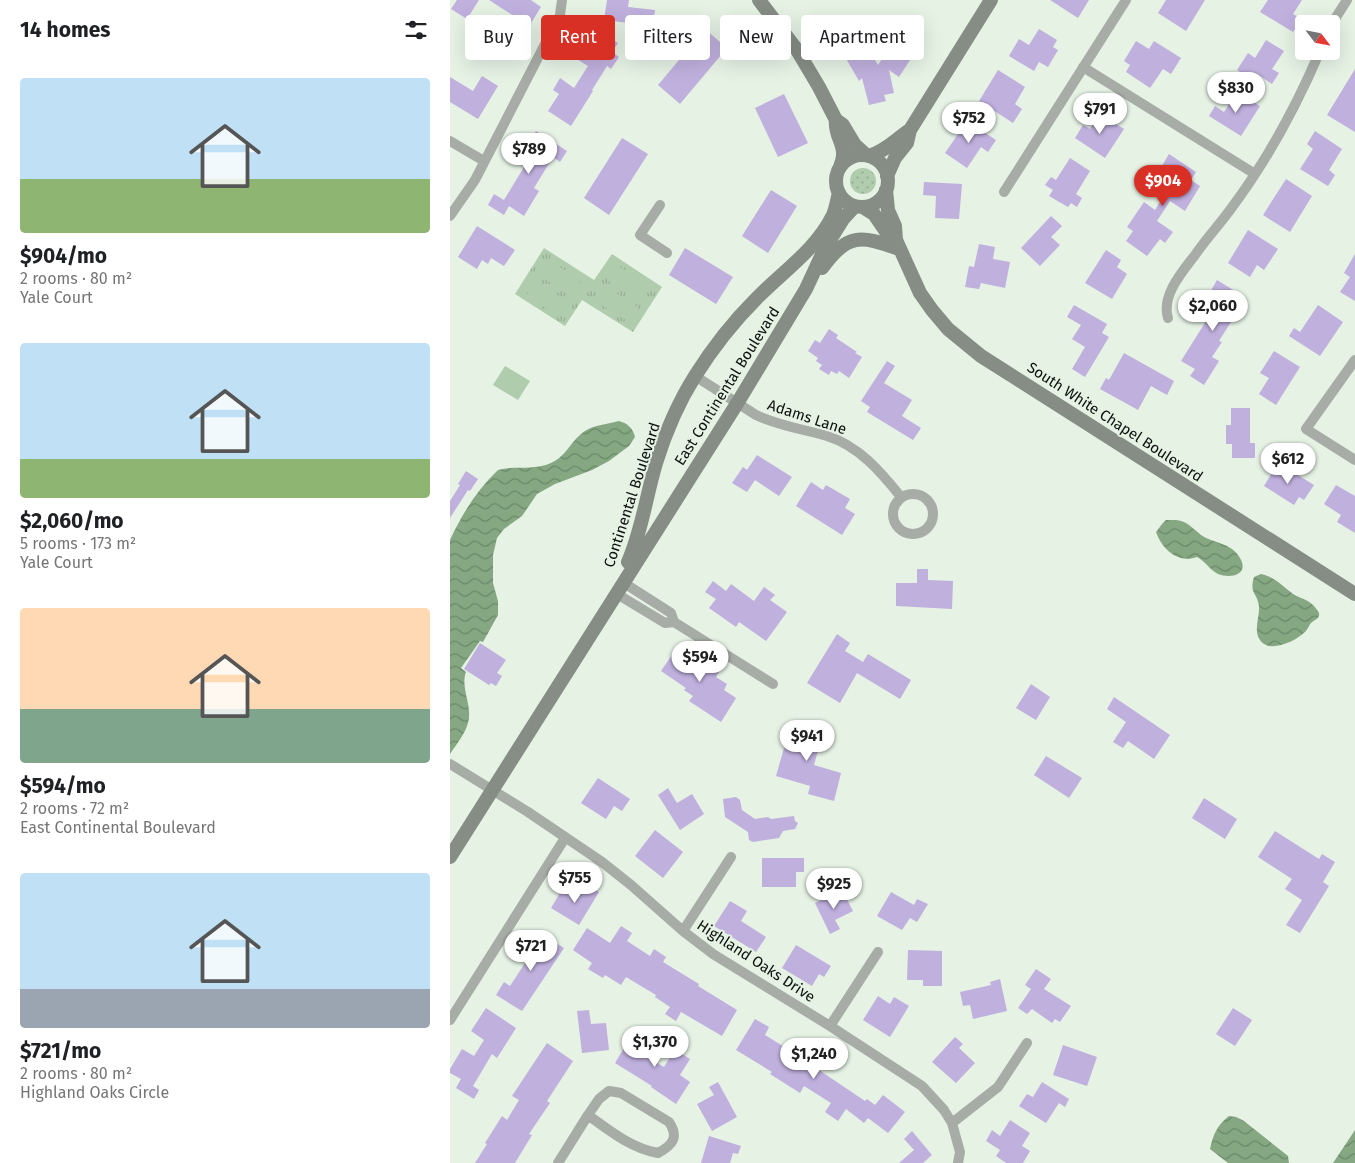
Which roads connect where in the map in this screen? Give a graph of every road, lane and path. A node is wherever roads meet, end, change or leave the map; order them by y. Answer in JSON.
{"nodes":[{"id":1,"x":562,"y":0,"type":"edge"},
{"id":2,"x":759,"y":0,"type":"edge"},
{"id":3,"x":991,"y":0,"type":"edge"},
{"id":4,"x":1126,"y":0,"type":"edge"},
{"id":5,"x":1347,"y":0,"type":"edge"},
{"id":6,"x":1337,"y":15,"type":"edge"},
{"id":7,"x":1316,"y":60,"type":"edge"},
{"id":8,"x":1083,"y":67,"type":"junction"},
{"id":9,"x":836,"y":120,"type":"junction"},
{"id":10,"x":910,"y":130,"type":"junction"},
{"id":11,"x":450,"y":141,"type":"edge"},
{"id":12,"x":867,"y":156,"type":"junction"},
{"id":13,"x":484,"y":161,"type":"junction"},
{"id":14,"x":840,"y":167,"type":"junction"},
{"id":15,"x":1255,"y":174,"type":"junction"},
{"id":16,"x":888,"y":176,"type":"junction"},
{"id":17,"x":886,"y":190,"type":"junction"},
{"id":18,"x":1004,"y":192,"type":"dead end"},
{"id":19,"x":839,"y":193,"type":"junction"},
{"id":20,"x":660,"y":204,"type":"dead end"},
{"id":21,"x":859,"y":207,"type":"junction"},
{"id":22,"x":450,"y":216,"type":"edge"},
{"id":23,"x":898,"y":244,"type":"junction"},
{"id":24,"x":667,"y":253,"type":"dead end"},
{"id":25,"x":806,"y":288,"type":"junction"},
{"id":26,"x":1168,"y":318,"type":"dead end"},
{"id":27,"x":1355,"y":360,"type":"edge"},
{"id":28,"x":695,"y":376,"type":"junction"},
{"id":29,"x":738,"y":402,"type":"junction"},
{"id":30,"x":1355,"y":460,"type":"edge"},
{"id":31,"x":901,"y":497,"type":"junction"},
{"id":32,"x":620,"y":588,"type":"junction"},
{"id":33,"x":1355,"y":594,"type":"edge"},
{"id":34,"x":773,"y":684,"type":"dead end"},
{"id":35,"x":451,"y":764,"type":"edge"},
{"id":36,"x":493,"y":790,"type":"junction"},
{"id":37,"x":565,"y":838,"type":"junction"},
{"id":38,"x":450,"y":857,"type":"edge"},
{"id":39,"x":731,"y":857,"type":"dead end"},
{"id":40,"x":683,"y":931,"type":"junction"},
{"id":41,"x":878,"y":952,"type":"dead end"},
{"id":42,"x":450,"y":1020,"type":"edge"},
{"id":43,"x":830,"y":1026,"type":"junction"},
{"id":44,"x":1027,"y":1043,"type":"dead end"},
{"id":45,"x":588,"y":1115,"type":"junction"},
{"id":46,"x":952,"y":1123,"type":"junction"},
{"id":47,"x":558,"y":1163,"type":"edge"},
{"id":48,"x":958,"y":1163,"type":"edge"}],
"edges":[{"from":1,"to":13,"type":"street"},
{"from":2,"to":9,"type":"main road"},
{"from":3,"to":10,"type":"main road"},
{"from":4,"to":8,"type":"street"},
{"from":5,"to":6,"type":"street"},
{"from":7,"to":15,"type":"street"},
{"from":8,"to":15,"type":"street"},
{"from":8,"to":18,"type":"street"},
{"from":9,"to":12,"type":"main road"},
{"from":9,"to":14,"type":"main road"},
{"from":10,"to":12,"type":"main road"},
{"from":10,"to":16,"type":"main road"},
{"from":11,"to":13,"type":"street"},
{"from":12,"to":14,"type":"main road"},
{"from":12,"to":16,"type":"main road"},
{"from":13,"to":22,"type":"street"},
{"from":14,"to":19,"type":"main road"},
{"from":15,"to":26,"type":"street"},
{"from":16,"to":17,"type":"main road"},
{"from":17,"to":21,"type":"main road"},
{"from":17,"to":23,"type":"main road","name":"South White Chapel Boulevard"},
{"from":19,"to":21,"type":"main road"},
{"from":19,"to":28,"type":"main road","name":"Continental Boulevard"},
{"from":20,"to":24,"type":"street"},
{"from":21,"to":23,"type":"main road","name":"South White Chapel Boulevard"},
{"from":21,"to":25,"type":"main road","name":"East Continental Boulevard"},
{"from":23,"to":25,"type":"main road"},
{"from":23,"to":33,"type":"main road","name":"South White Chapel Boulevard"},
{"from":25,"to":29,"type":"main road","name":"East Continental Boulevard"},
{"from":27,"to":30,"type":"street"},
{"from":28,"to":29,"type":"street","name":"Adams Lane"},
{"from":28,"to":32,"type":"main road","name":"Continental Boulevard"},
{"from":29,"to":31,"type":"street","name":"Adams Lane"},
{"from":29,"to":32,"type":"main road","name":"East Continental Boulevard"},
{"from":31,"to":31,"type":"street"},
{"from":32,"to":34,"type":"street"},
{"from":32,"to":36,"type":"main road","name":"East Continental Boulevard"},
{"from":35,"to":36,"type":"street","name":"Highland Oaks Drive"},
{"from":36,"to":37,"type":"street","name":"Highland Oaks Drive"},
{"from":36,"to":38,"type":"main road","name":"East Continental Boulevard"},
{"from":37,"to":40,"type":"street","name":"Highland Oaks Drive"},
{"from":37,"to":42,"type":"street"},
{"from":39,"to":40,"type":"street"},
{"from":40,"to":43,"type":"street","name":"Highland Oaks Drive"},
{"from":41,"to":43,"type":"street"},
{"from":43,"to":46,"type":"street","name":"Highland Oaks Drive"},
{"from":44,"to":46,"type":"street"},
{"from":45,"to":45,"type":"street"},
{"from":45,"to":47,"type":"street"},
{"from":46,"to":48,"type":"street"}]}
